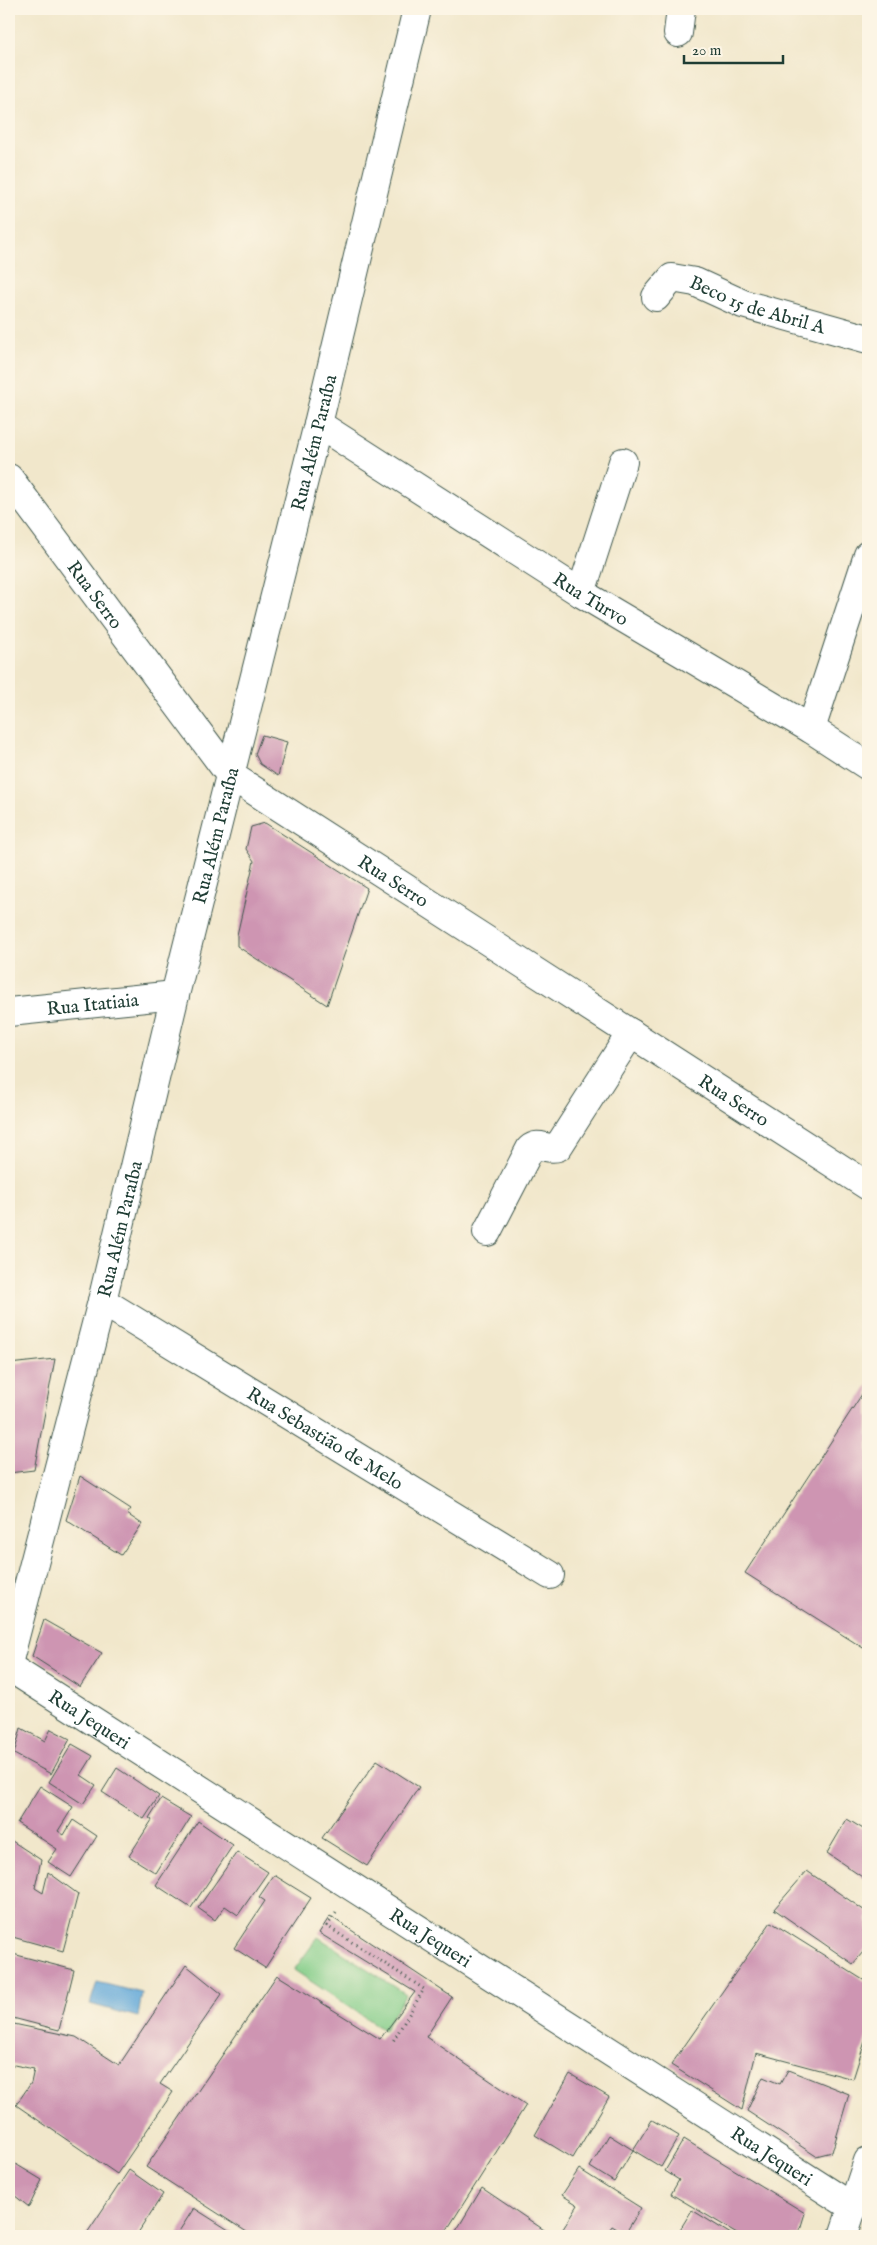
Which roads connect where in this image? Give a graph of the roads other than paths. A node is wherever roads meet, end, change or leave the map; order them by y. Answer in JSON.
{"nodes":[{"id":1,"x":416,"y":9,"type":"edge"},
{"id":2,"x":656,"y":297,"type":"dead end"},
{"id":3,"x":868,"y":339,"type":"edge"},
{"id":4,"x":318,"y":424,"type":"junction"},
{"id":5,"x":623,"y":462,"type":"dead end"},
{"id":6,"x":9,"y":478,"type":"edge"},
{"id":7,"x":868,"y":554,"type":"edge"},
{"id":8,"x":581,"y":593,"type":"junction"},
{"id":9,"x":811,"y":729,"type":"junction"},
{"id":10,"x":868,"y":766,"type":"edge"},
{"id":11,"x":230,"y":775,"type":"junction"},
{"id":12,"x":175,"y":996,"type":"junction"},
{"id":13,"x":9,"y":1012,"type":"edge"},
{"id":14,"x":632,"y":1033,"type":"junction"},
{"id":15,"x":868,"y":1186,"type":"edge"},
{"id":16,"x":487,"y":1232,"type":"dead end"},
{"id":17,"x":102,"y":1301,"type":"junction"},
{"id":18,"x":550,"y":1575,"type":"dead end"},
{"id":19,"x":9,"y":1660,"type":"edge"},
{"id":20,"x":9,"y":1667,"type":"edge"},
{"id":21,"x":868,"y":2161,"type":"edge"},
{"id":22,"x":854,"y":2208,"type":"junction"},
{"id":23,"x":843,"y":2236,"type":"edge"}],
"edges":[{"from":1,"to":4,"type":"street","name":"Rua Além Paraíba"},
{"from":2,"to":3,"type":"street","name":"Beco 15 de Abril A"},
{"from":4,"to":8,"type":"street","name":"Rua Turvo"},
{"from":4,"to":11,"type":"street","name":"Rua Além Paraíba"},
{"from":5,"to":8,"type":"street"},
{"from":6,"to":11,"type":"street","name":"Rua Serro"},
{"from":7,"to":9,"type":"street"},
{"from":8,"to":9,"type":"street","name":"Rua Turvo"},
{"from":9,"to":10,"type":"street","name":"Rua Turvo"},
{"from":11,"to":12,"type":"street","name":"Rua Além Paraíba"},
{"from":11,"to":14,"type":"street","name":"Rua Serro"},
{"from":12,"to":13,"type":"street","name":"Rua Itatiaia"},
{"from":12,"to":17,"type":"street","name":"Rua Além Paraíba"},
{"from":14,"to":15,"type":"street","name":"Rua Serro"},
{"from":14,"to":16,"type":"street"},
{"from":17,"to":18,"type":"street","name":"Rua Sebastião de Melo"},
{"from":17,"to":19,"type":"street","name":"Rua Além Paraíba"},
{"from":20,"to":22,"type":"street","name":"Rua Jequeri"},
{"from":21,"to":22,"type":"street"},
{"from":22,"to":23,"type":"street"}]}
